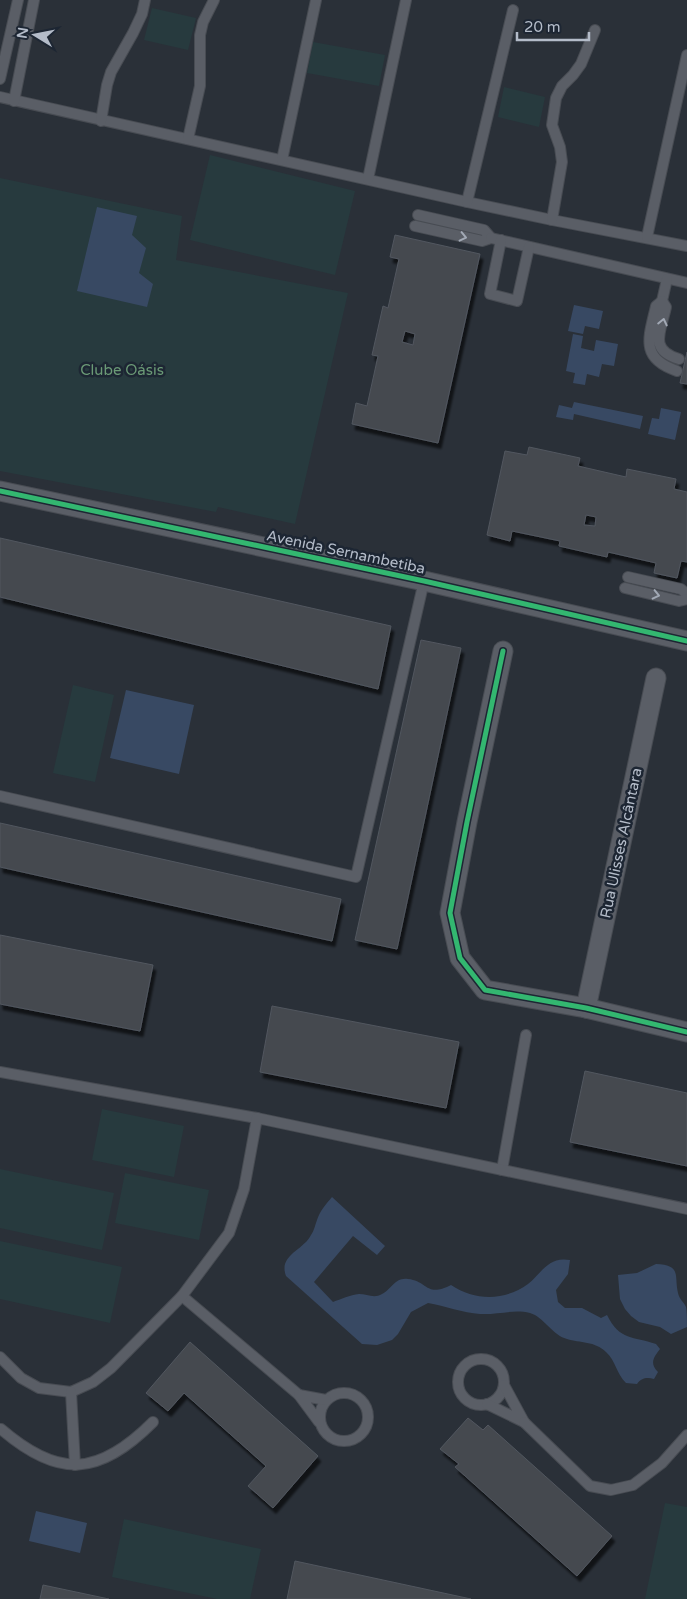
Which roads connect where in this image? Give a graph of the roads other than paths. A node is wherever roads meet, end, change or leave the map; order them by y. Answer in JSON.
{"nodes":[{"id":1,"x":18,"y":0,"type":"edge"},
{"id":2,"x":34,"y":0,"type":"edge"},
{"id":3,"x":145,"y":0,"type":"edge"},
{"id":4,"x":214,"y":0,"type":"edge"},
{"id":5,"x":316,"y":0,"type":"edge"},
{"id":6,"x":406,"y":0,"type":"edge"},
{"id":7,"x":513,"y":10,"type":"dead end"},
{"id":8,"x":595,"y":30,"type":"dead end"},
{"id":9,"x":687,"y":55,"type":"edge"},
{"id":10,"x":0,"y":80,"type":"edge"},
{"id":11,"x":0,"y":97,"type":"edge"},
{"id":12,"x":14,"y":101,"type":"junction"},
{"id":13,"x":101,"y":121,"type":"junction"},
{"id":14,"x":188,"y":139,"type":"junction"},
{"id":15,"x":282,"y":160,"type":"junction"},
{"id":16,"x":368,"y":179,"type":"junction"},
{"id":17,"x":467,"y":202,"type":"junction"},
{"id":18,"x":552,"y":220,"type":"junction"},
{"id":19,"x":416,"y":221,"type":"dead end"},
{"id":20,"x":647,"y":237,"type":"junction"},
{"id":21,"x":501,"y":240,"type":"junction"},
{"id":22,"x":687,"y":246,"type":"edge"},
{"id":23,"x":529,"y":247,"type":"junction"},
{"id":24,"x":667,"y":279,"type":"junction"},
{"id":25,"x":687,"y":283,"type":"edge"},
{"id":26,"x":662,"y":301,"type":"junction"},
{"id":27,"x":679,"y":359,"type":"dead end"},
{"id":28,"x":677,"y":371,"type":"dead end"},
{"id":29,"x":0,"y":491,"type":"edge"},
{"id":30,"x":628,"y":577,"type":"dead end"},
{"id":31,"x":424,"y":582,"type":"junction"},
{"id":32,"x":625,"y":588,"type":"dead end"},
{"id":33,"x":687,"y":594,"type":"edge"},
{"id":34,"x":687,"y":599,"type":"edge"},
{"id":35,"x":687,"y":641,"type":"edge"},
{"id":36,"x":503,"y":652,"type":"dead end"},
{"id":37,"x":656,"y":678,"type":"dead end"},
{"id":38,"x":0,"y":796,"type":"edge"},
{"id":39,"x":586,"y":1008,"type":"junction"},
{"id":40,"x":687,"y":1032,"type":"edge"},
{"id":41,"x":526,"y":1034,"type":"dead end"},
{"id":42,"x":0,"y":1072,"type":"edge"},
{"id":43,"x":258,"y":1118,"type":"junction"},
{"id":44,"x":502,"y":1170,"type":"junction"},
{"id":45,"x":687,"y":1209,"type":"edge"},
{"id":46,"x":182,"y":1296,"type":"junction"},
{"id":47,"x":0,"y":1357,"type":"edge"},
{"id":48,"x":504,"y":1385,"type":"junction"},
{"id":49,"x":71,"y":1392,"type":"junction"},
{"id":50,"x":299,"y":1395,"type":"junction"},
{"id":51,"x":326,"y":1400,"type":"junction"},
{"id":52,"x":487,"y":1404,"type":"junction"},
{"id":53,"x":153,"y":1422,"type":"dead end"},
{"id":54,"x":320,"y":1422,"type":"junction"},
{"id":55,"x":524,"y":1422,"type":"junction"},
{"id":56,"x":1,"y":1429,"type":"dead end"},
{"id":57,"x":687,"y":1435,"type":"edge"},
{"id":58,"x":75,"y":1465,"type":"junction"}],
"edges":[{"from":1,"to":10,"type":"lane"},
{"from":2,"to":12,"type":"lane"},
{"from":3,"to":13,"type":"lane"},
{"from":4,"to":14,"type":"lane"},
{"from":5,"to":15,"type":"lane"},
{"from":6,"to":16,"type":"lane"},
{"from":7,"to":17,"type":"lane"},
{"from":8,"to":18,"type":"lane"},
{"from":9,"to":20,"type":"lane"},
{"from":11,"to":12,"type":"lane"},
{"from":12,"to":13,"type":"lane"},
{"from":13,"to":14,"type":"lane"},
{"from":14,"to":15,"type":"lane"},
{"from":15,"to":16,"type":"lane"},
{"from":16,"to":17,"type":"lane"},
{"from":17,"to":18,"type":"lane"},
{"from":18,"to":20,"type":"lane"},
{"from":19,"to":21,"type":"lane"},
{"from":20,"to":22,"type":"lane"},
{"from":21,"to":23,"type":"lane"},
{"from":21,"to":23,"type":"lane"},
{"from":23,"to":24,"type":"lane"},
{"from":24,"to":25,"type":"lane"},
{"from":24,"to":26,"type":"lane"},
{"from":27,"to":26,"type":"lane","one_way":true},
{"from":26,"to":28,"type":"lane"},
{"from":29,"to":31,"type":"street","name":"Avenida Sernambetiba"},
{"from":30,"to":33,"type":"lane"},
{"from":31,"to":35,"type":"street","name":"Avenida Sernambetiba"},
{"from":31,"to":38,"type":"lane"},
{"from":32,"to":34,"type":"lane","one_way":true},
{"from":36,"to":39,"type":"street"},
{"from":37,"to":39,"type":"street","name":"Rua Ulisses Alcântara"},
{"from":39,"to":40,"type":"street"},
{"from":41,"to":44,"type":"lane"},
{"from":42,"to":43,"type":"lane"},
{"from":43,"to":44,"type":"lane"},
{"from":43,"to":46,"type":"lane"},
{"from":44,"to":45,"type":"lane"},
{"from":46,"to":49,"type":"lane"},
{"from":46,"to":50,"type":"lane"},
{"from":47,"to":49,"type":"lane"},
{"from":48,"to":52,"type":"lane"},
{"from":48,"to":52,"type":"lane"},
{"from":48,"to":55,"type":"lane"},
{"from":49,"to":58,"type":"lane"},
{"from":50,"to":51,"type":"lane"},
{"from":50,"to":54,"type":"lane"},
{"from":51,"to":54,"type":"lane"},
{"from":51,"to":54,"type":"lane"},
{"from":52,"to":55,"type":"lane"},
{"from":53,"to":58,"type":"lane"},
{"from":55,"to":57,"type":"lane"},
{"from":56,"to":58,"type":"lane"}]}
